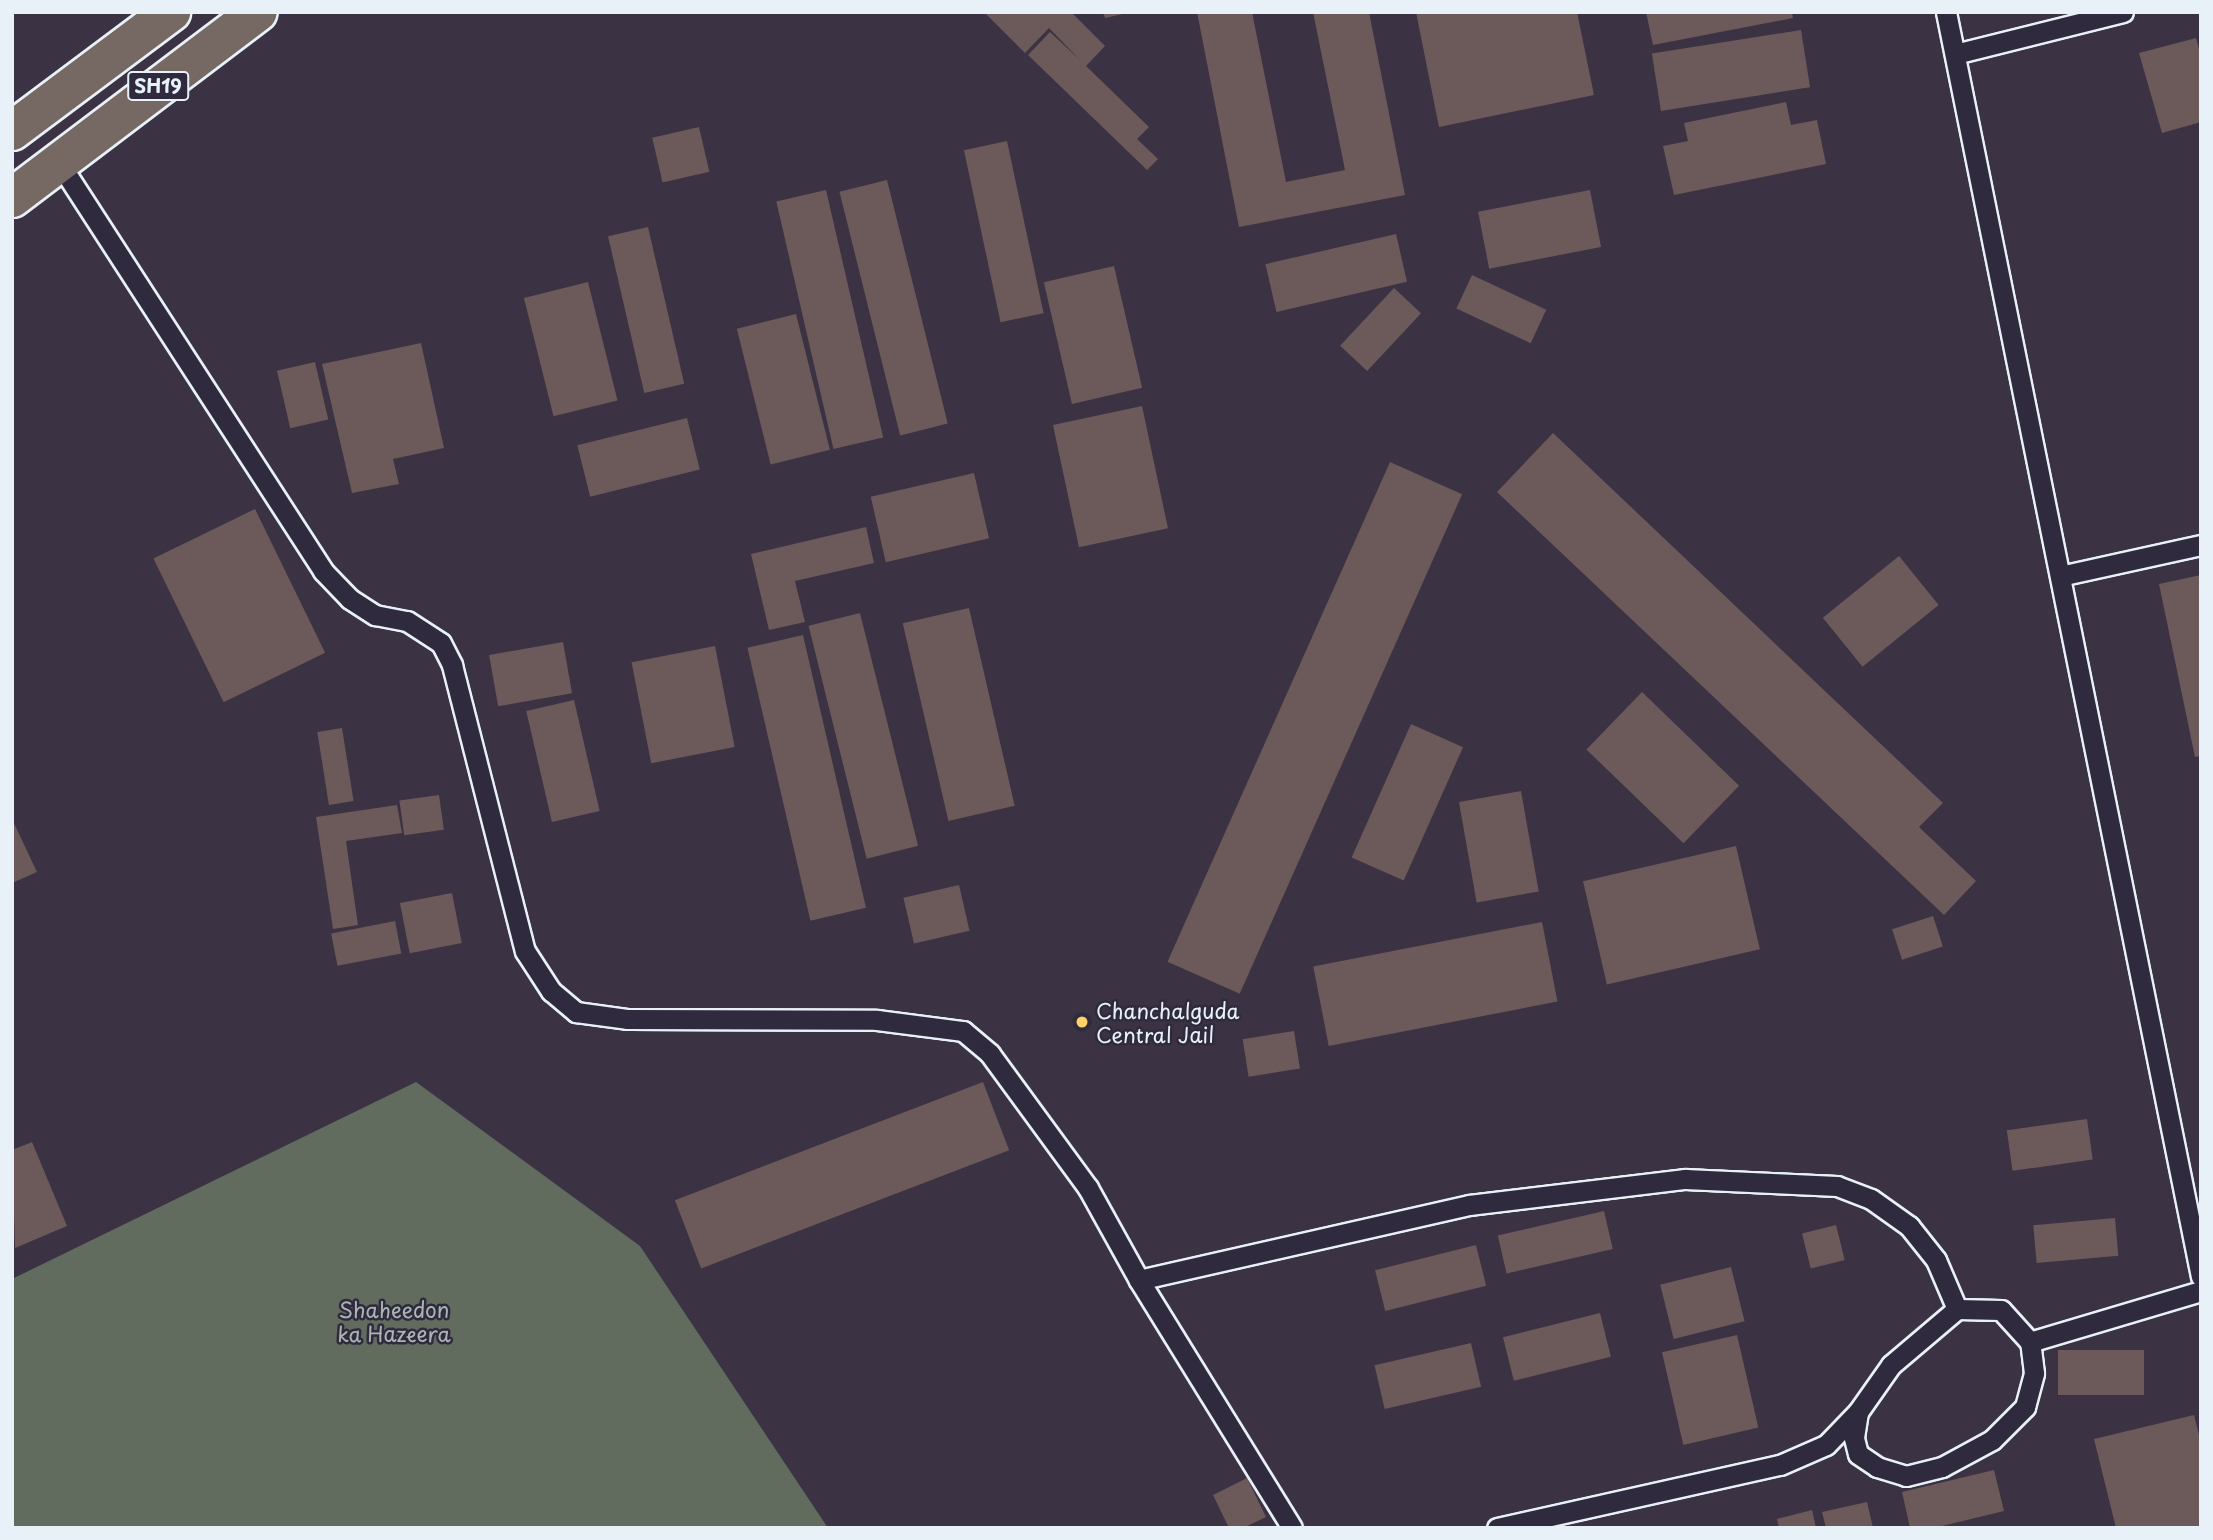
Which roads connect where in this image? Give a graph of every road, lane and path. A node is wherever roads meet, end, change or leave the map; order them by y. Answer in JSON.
{"nodes":[{"id":1,"x":171,"y":12,"type":"edge"},
{"id":2,"x":258,"y":12,"type":"edge"},
{"id":3,"x":1946,"y":12,"type":"edge"},
{"id":4,"x":2123,"y":12,"type":"edge"},
{"id":5,"x":1955,"y":54,"type":"junction"},
{"id":6,"x":12,"y":131,"type":"edge"},
{"id":7,"x":58,"y":161,"type":"junction"},
{"id":8,"x":12,"y":198,"type":"edge"},
{"id":9,"x":2201,"y":545,"type":"edge"},
{"id":10,"x":2060,"y":576,"type":"junction"},
{"id":11,"x":2201,"y":1277,"type":"edge"},
{"id":12,"x":1139,"y":1280,"type":"junction"},
{"id":13,"x":2201,"y":1291,"type":"edge"},
{"id":14,"x":1957,"y":1309,"type":"junction"},
{"id":15,"x":2030,"y":1342,"type":"junction"},
{"id":16,"x":1858,"y":1412,"type":"junction"},
{"id":17,"x":1293,"y":1528,"type":"edge"},
{"id":18,"x":1497,"y":1528,"type":"edge"}],
"edges":[{"from":1,"to":6,"type":"main road","number":"SH19"},
{"from":2,"to":7,"type":"main road","number":"SH19"},
{"from":3,"to":5,"type":"lane"},
{"from":4,"to":5,"type":"lane"},
{"from":5,"to":10,"type":"lane"},
{"from":7,"to":8,"type":"main road","number":"SH19"},
{"from":7,"to":12,"type":"lane"},
{"from":9,"to":10,"type":"lane"},
{"from":10,"to":11,"type":"lane"},
{"from":12,"to":14,"type":"lane"},
{"from":12,"to":17,"type":"lane"},
{"from":13,"to":15,"type":"lane"},
{"from":14,"to":15,"type":"lane"},
{"from":14,"to":16,"type":"lane"},
{"from":15,"to":16,"type":"lane"},
{"from":16,"to":18,"type":"lane"}]}
